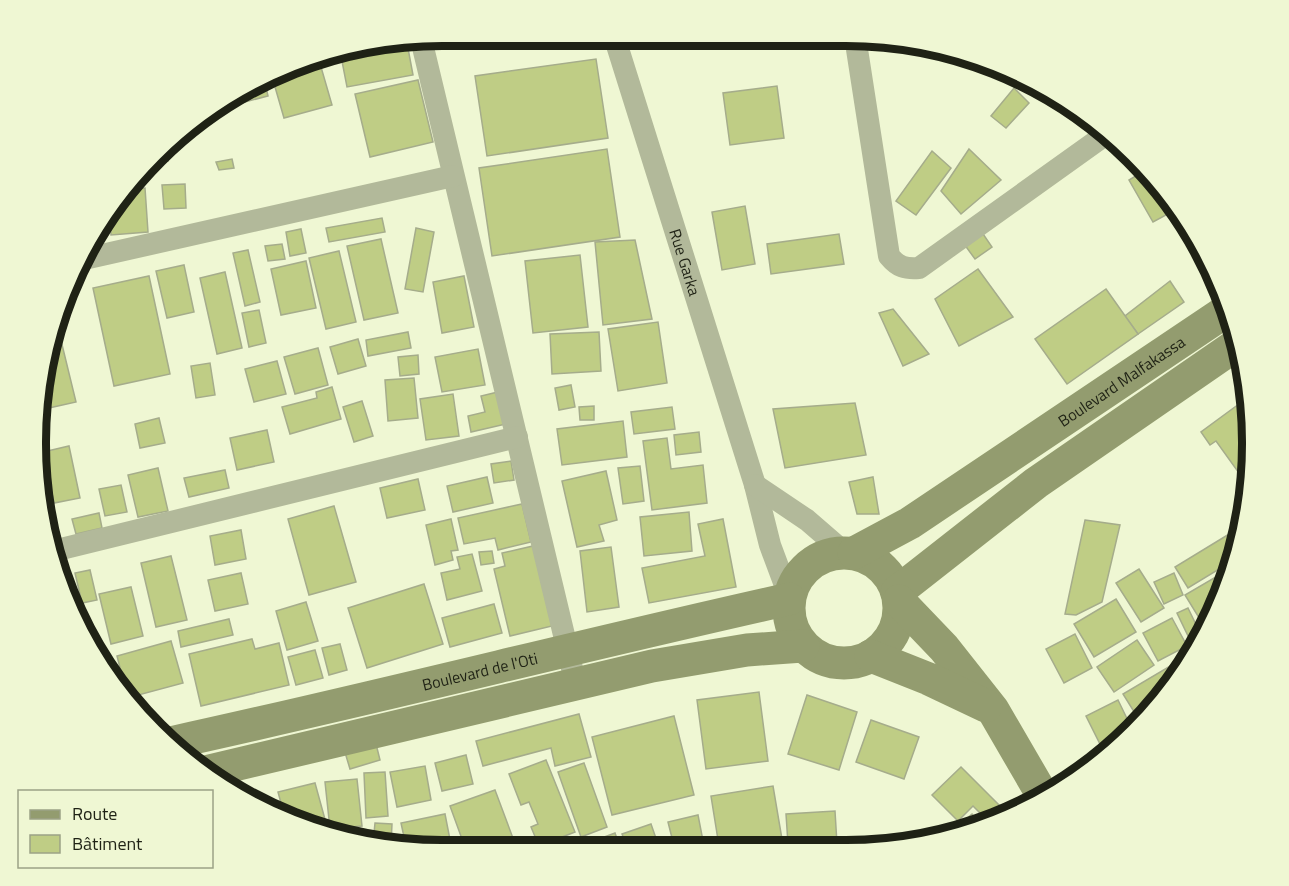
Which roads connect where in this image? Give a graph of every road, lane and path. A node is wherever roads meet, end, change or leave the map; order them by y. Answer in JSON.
{"nodes":[{"id":1,"x":617,"y":46,"type":"edge"},
{"id":2,"x":857,"y":46,"type":"edge"},
{"id":3,"x":423,"y":47,"type":"edge"},
{"id":4,"x":1100,"y":139,"type":"edge"},
{"id":5,"x":453,"y":176,"type":"junction"},
{"id":6,"x":93,"y":257,"type":"edge"},
{"id":7,"x":1221,"y":315,"type":"edge"},
{"id":8,"x":1231,"y":349,"type":"edge"},
{"id":9,"x":516,"y":437,"type":"junction"},
{"id":10,"x":1015,"y":454,"type":"junction"},
{"id":11,"x":1036,"y":483,"type":"junction"},
{"id":12,"x":755,"y":485,"type":"junction"},
{"id":13,"x":61,"y":549,"type":"edge"},
{"id":14,"x":849,"y":553,"type":"junction"},
{"id":15,"x":789,"y":597,"type":"junction"},
{"id":16,"x":898,"y":597,"type":"junction"},
{"id":17,"x":803,"y":646,"type":"junction"},
{"id":18,"x":568,"y":650,"type":"junction"},
{"id":19,"x":871,"y":656,"type":"junction"},
{"id":20,"x":576,"y":685,"type":"junction"},
{"id":21,"x":993,"y":710,"type":"junction"},
{"id":22,"x":181,"y":740,"type":"edge"},
{"id":23,"x":217,"y":769,"type":"edge"},
{"id":24,"x":1039,"y":789,"type":"edge"}],
"edges":[{"from":1,"to":12,"type":"street","name":"Rue Garka"},
{"from":2,"to":4,"type":"street"},
{"from":3,"to":5,"type":"street"},
{"from":5,"to":6,"type":"street"},
{"from":5,"to":9,"type":"street"},
{"from":7,"to":10,"type":"main road","name":"Boulevard Malfakassa"},
{"from":8,"to":11,"type":"main road","name":"Boulevard Malfakassa"},
{"from":9,"to":13,"type":"street"},
{"from":9,"to":18,"type":"street"},
{"from":10,"to":11,"type":"main road"},
{"from":10,"to":14,"type":"main road","name":"Boulevard Malfakassa"},
{"from":11,"to":16,"type":"main road","name":"Boulevard Malfakassa"},
{"from":12,"to":14,"type":"street"},
{"from":12,"to":15,"type":"street","name":"Rue Garka"},
{"from":14,"to":15,"type":"main road"},
{"from":14,"to":16,"type":"main road"},
{"from":15,"to":17,"type":"main road"},
{"from":15,"to":18,"type":"main road","name":"Boulevard de l'Oti"},
{"from":16,"to":19,"type":"main road"},
{"from":16,"to":21,"type":"main road"},
{"from":17,"to":19,"type":"main road"},
{"from":17,"to":20,"type":"main road","name":"Boulevard de l'Oti"},
{"from":18,"to":20,"type":"street"},
{"from":18,"to":22,"type":"main road","name":"Boulevard de l'Oti"},
{"from":19,"to":21,"type":"main road"},
{"from":20,"to":23,"type":"main road","name":"Boulevard de l'Oti"},
{"from":21,"to":24,"type":"main road"}]}
